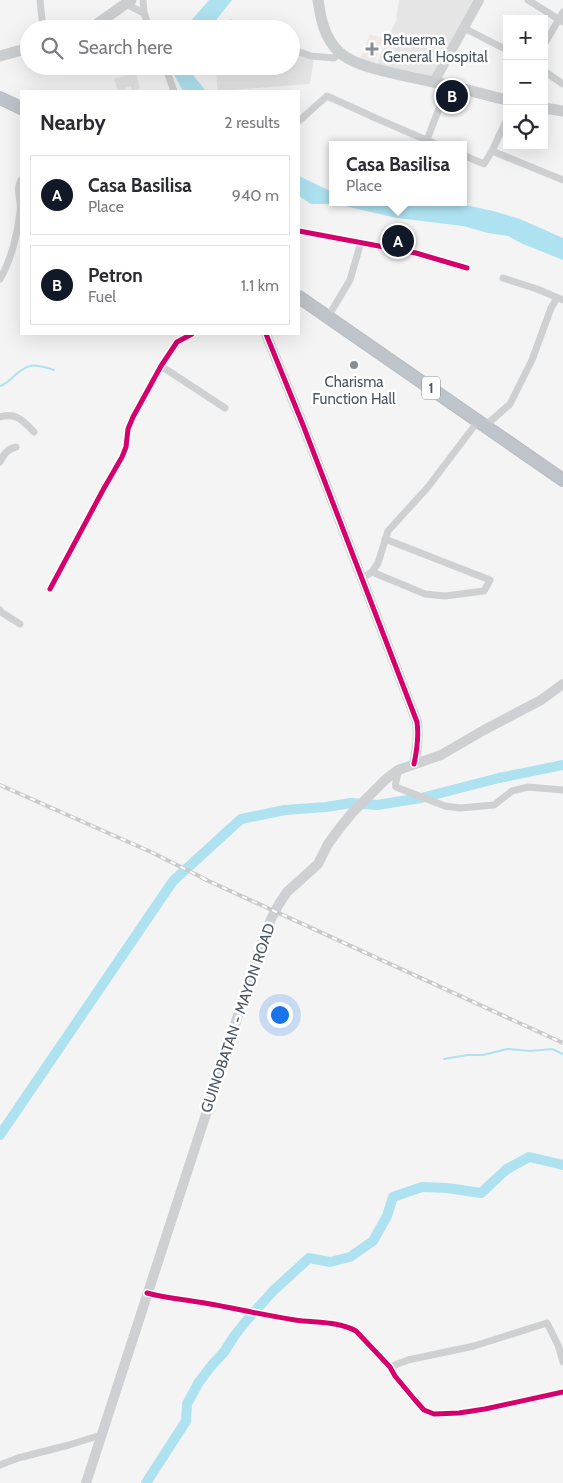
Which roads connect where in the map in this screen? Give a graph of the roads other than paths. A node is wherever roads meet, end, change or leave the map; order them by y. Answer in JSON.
{"nodes":[{"id":1,"x":40,"y":0,"type":"edge"},
{"id":2,"x":143,"y":0,"type":"edge"},
{"id":3,"x":318,"y":0,"type":"edge"},
{"id":4,"x":479,"y":0,"type":"edge"},
{"id":5,"x":528,"y":0,"type":"edge"},
{"id":6,"x":129,"y":2,"type":"edge"},
{"id":7,"x":144,"y":13,"type":"junction"},
{"id":8,"x":562,"y":18,"type":"edge"},
{"id":9,"x":43,"y":20,"type":"edge"},
{"id":10,"x":103,"y":20,"type":"edge"},
{"id":11,"x":147,"y":20,"type":"edge"},
{"id":12,"x":464,"y":28,"type":"junction"},
{"id":13,"x":548,"y":39,"type":"edge"},
{"id":14,"x":503,"y":48,"type":"edge"},
{"id":15,"x":20,"y":50,"type":"edge"},
{"id":16,"x":300,"y":52,"type":"edge"},
{"id":17,"x":340,"y":53,"type":"junction"},
{"id":18,"x":0,"y":56,"type":"edge"},
{"id":19,"x":548,"y":74,"type":"edge"},
{"id":20,"x":168,"y":75,"type":"edge"},
{"id":21,"x":434,"y":82,"type":"junction"},
{"id":22,"x":563,"y":83,"type":"edge"},
{"id":23,"x":448,"y":85,"type":"junction"},
{"id":24,"x":174,"y":90,"type":"edge"},
{"id":25,"x":0,"y":98,"type":"edge"},
{"id":26,"x":503,"y":99,"type":"edge"},
{"id":27,"x":20,"y":108,"type":"edge"},
{"id":28,"x":548,"y":109,"type":"edge"},
{"id":29,"x":563,"y":111,"type":"edge"},
{"id":30,"x":300,"y":120,"type":"edge"},
{"id":31,"x":503,"y":128,"type":"edge"},
{"id":32,"x":424,"y":141,"type":"edge"},
{"id":33,"x":426,"y":141,"type":"edge"},
{"id":34,"x":492,"y":151,"type":"junction"},
{"id":35,"x":467,"y":157,"type":"edge"},
{"id":36,"x":563,"y":180,"type":"edge"},
{"id":37,"x":20,"y":182,"type":"edge"},
{"id":38,"x":20,"y":203,"type":"edge"},
{"id":39,"x":20,"y":214,"type":"edge"},
{"id":40,"x":300,"y":231,"type":"edge"},
{"id":41,"x":361,"y":242,"type":"junction"},
{"id":42,"x":467,"y":268,"type":"dead end"},
{"id":43,"x":1,"y":275,"type":"edge"},
{"id":44,"x":503,"y":278,"type":"dead end"},
{"id":45,"x":300,"y":298,"type":"edge"},
{"id":46,"x":560,"y":299,"type":"edge"},
{"id":47,"x":328,"y":317,"type":"junction"},
{"id":48,"x":190,"y":335,"type":"edge"},
{"id":49,"x":266,"y":335,"type":"edge"},
{"id":50,"x":161,"y":366,"type":"junction"},
{"id":51,"x":225,"y":408,"type":"dead end"},
{"id":52,"x":0,"y":417,"type":"edge"},
{"id":53,"x":482,"y":423,"type":"junction"},
{"id":54,"x":34,"y":432,"type":"dead end"},
{"id":55,"x":16,"y":447,"type":"dead end"},
{"id":56,"x":0,"y":462,"type":"edge"},
{"id":57,"x":563,"y":480,"type":"edge"},
{"id":58,"x":385,"y":539,"type":"junction"},
{"id":59,"x":372,"y":572,"type":"junction"},
{"id":60,"x":361,"y":579,"type":"junction"},
{"id":61,"x":50,"y":589,"type":"dead end"},
{"id":62,"x":0,"y":610,"type":"edge"},
{"id":63,"x":20,"y":624,"type":"dead end"},
{"id":64,"x":563,"y":684,"type":"edge"},
{"id":65,"x":414,"y":764,"type":"junction"},
{"id":66,"x":398,"y":770,"type":"junction"},
{"id":67,"x":563,"y":790,"type":"edge"},
{"id":68,"x":147,"y":1293,"type":"junction"},
{"id":69,"x":563,"y":1362,"type":"edge"},
{"id":70,"x":390,"y":1367,"type":"junction"},
{"id":71,"x":563,"y":1392,"type":"edge"},
{"id":72,"x":101,"y":1435,"type":"junction"},
{"id":73,"x":0,"y":1466,"type":"edge"},
{"id":74,"x":86,"y":1483,"type":"edge"}],
"edges":[{"from":1,"to":9,"type":"street"},
{"from":2,"to":7,"type":"street"},
{"from":3,"to":17,"type":"main road"},
{"from":4,"to":12,"type":"main road"},
{"from":5,"to":8,"type":"street"},
{"from":6,"to":7,"type":"street"},
{"from":6,"to":10,"type":"main road"},
{"from":7,"to":11,"type":"street"},
{"from":8,"to":13,"type":"street"},
{"from":12,"to":14,"type":"street"},
{"from":12,"to":21,"type":"main road"},
{"from":15,"to":18,"type":"main road"},
{"from":16,"to":17,"type":"street"},
{"from":17,"to":21,"type":"main road"},
{"from":19,"to":22,"type":"street"},
{"from":20,"to":24,"type":"street"},
{"from":21,"to":23,"type":"main road"},
{"from":23,"to":26,"type":"main road"},
{"from":23,"to":33,"type":"street"},
{"from":25,"to":27,"type":"highway"},
{"from":28,"to":29,"type":"main road"},
{"from":30,"to":32,"type":"street"},
{"from":31,"to":34,"type":"street"},
{"from":34,"to":35,"type":"street"},
{"from":34,"to":36,"type":"street"},
{"from":37,"to":38,"type":"street"},
{"from":39,"to":43,"type":"street"},
{"from":40,"to":41,"type":"street"},
{"from":41,"to":42,"type":"street"},
{"from":41,"to":47,"type":"street"},
{"from":44,"to":46,"type":"street"},
{"from":45,"to":47,"type":"highway","number":"1"},
{"from":46,"to":53,"type":"street"},
{"from":47,"to":53,"type":"highway","number":"1"},
{"from":48,"to":50,"type":"street"},
{"from":49,"to":60,"type":"main road"},
{"from":50,"to":51,"type":"street"},
{"from":50,"to":61,"type":"street"},
{"from":52,"to":54,"type":"street"},
{"from":53,"to":57,"type":"highway","number":"1"},
{"from":53,"to":58,"type":"street"},
{"from":55,"to":56,"type":"street"},
{"from":58,"to":59,"type":"street"},
{"from":58,"to":59,"type":"street"},
{"from":59,"to":60,"type":"street"},
{"from":60,"to":65,"type":"main road"},
{"from":62,"to":63,"type":"street"},
{"from":64,"to":65,"type":"main road","name":"GUINOBATAN - MAYON ROAD"},
{"from":65,"to":66,"type":"main road","name":"GUINOBATAN - MAYON ROAD"},
{"from":66,"to":67,"type":"street"},
{"from":66,"to":68,"type":"main road","name":"GUINOBATAN - MAYON ROAD"},
{"from":68,"to":70,"type":"street"},
{"from":68,"to":72,"type":"main road","name":"GUINOBATAN - MAYON ROAD"},
{"from":69,"to":70,"type":"street"},
{"from":70,"to":71,"type":"street"},
{"from":72,"to":73,"type":"street"},
{"from":72,"to":74,"type":"main road","name":"GUINOBATAN - MAYON ROAD"}]}
